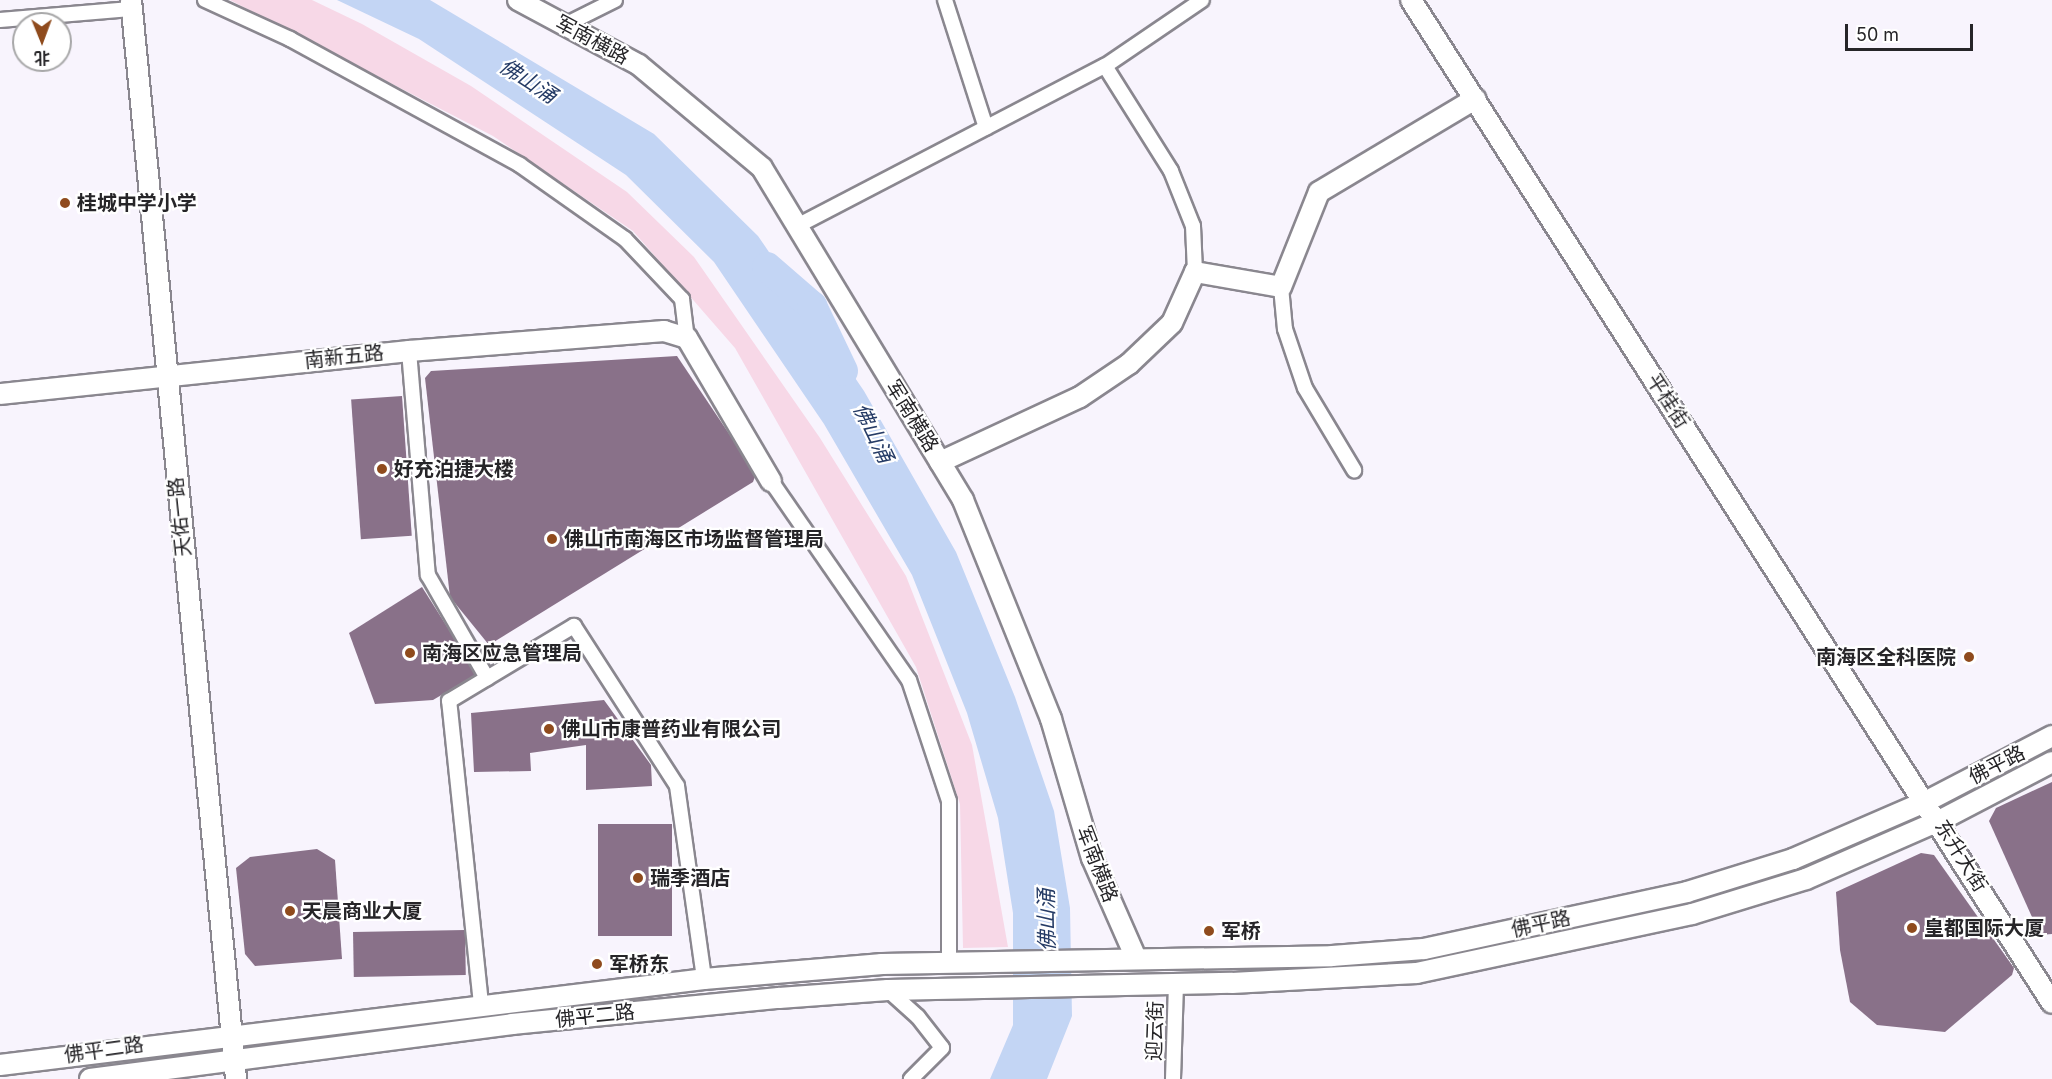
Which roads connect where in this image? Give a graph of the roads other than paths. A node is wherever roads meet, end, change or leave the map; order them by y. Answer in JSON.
{"nodes":[{"id":1,"x":205,"y":0,"type":"edge"},
{"id":2,"x":518,"y":0,"type":"edge"},
{"id":3,"x":615,"y":0,"type":"edge"},
{"id":4,"x":945,"y":0,"type":"edge"},
{"id":5,"x":1202,"y":0,"type":"edge"},
{"id":6,"x":1411,"y":0,"type":"edge"},
{"id":7,"x":131,"y":5,"type":"edge"},
{"id":8,"x":0,"y":20,"type":"edge"},
{"id":9,"x":565,"y":25,"type":"junction"},
{"id":10,"x":1105,"y":66,"type":"junction"},
{"id":11,"x":1474,"y":99,"type":"junction"},
{"id":12,"x":986,"y":128,"type":"junction"},
{"id":13,"x":797,"y":226,"type":"junction"},
{"id":14,"x":1195,"y":272,"type":"junction"},
{"id":15,"x":1281,"y":287,"type":"junction"},
{"id":16,"x":687,"y":338,"type":"junction"},
{"id":17,"x":409,"y":351,"type":"junction"},
{"id":18,"x":166,"y":374,"type":"junction"},
{"id":19,"x":0,"y":394,"type":"edge"},
{"id":20,"x":940,"y":462,"type":"junction"},
{"id":21,"x":1354,"y":471,"type":"dead end"},
{"id":22,"x":771,"y":481,"type":"joint"},
{"id":23,"x":487,"y":678,"type":"junction"},
{"id":24,"x":2052,"y":736,"type":"edge"},
{"id":25,"x":2052,"y":762,"type":"edge"},
{"id":26,"x":1927,"y":801,"type":"junction"},
{"id":27,"x":1939,"y":821,"type":"junction"},
{"id":28,"x":1136,"y":958,"type":"junction"},
{"id":29,"x":996,"y":960,"type":"joint"},
{"id":30,"x":949,"y":961,"type":"junction"},
{"id":31,"x":2045,"y":978,"type":"edge"},
{"id":32,"x":704,"y":979,"type":"junction"},
{"id":33,"x":1176,"y":984,"type":"junction"},
{"id":34,"x":1104,"y":986,"type":"joint"},
{"id":35,"x":888,"y":990,"type":"junction"},
{"id":36,"x":2052,"y":1003,"type":"edge"},
{"id":37,"x":481,"y":1004,"type":"junction"},
{"id":38,"x":231,"y":1033,"type":"junction"},
{"id":39,"x":233,"y":1058,"type":"junction"},
{"id":40,"x":0,"y":1065,"type":"edge"},
{"id":41,"x":90,"y":1079,"type":"edge"},
{"id":42,"x":236,"y":1079,"type":"edge"},
{"id":43,"x":911,"y":1079,"type":"edge"},
{"id":44,"x":1173,"y":1079,"type":"edge"}],
"edges":[{"from":1,"to":16,"type":"street"},
{"from":2,"to":9,"type":"street","name":"军南横路"},
{"from":3,"to":9,"type":"street"},
{"from":4,"to":12,"type":"street"},
{"from":5,"to":10,"type":"street"},
{"from":6,"to":11,"type":"street","name":"平桂街"},
{"from":7,"to":8,"type":"street"},
{"from":7,"to":18,"type":"street","name":"天佑一路"},
{"from":9,"to":13,"type":"street","name":"军南横路"},
{"from":10,"to":12,"type":"street"},
{"from":10,"to":14,"type":"street"},
{"from":11,"to":15,"type":"street"},
{"from":11,"to":26,"type":"street","name":"平桂街"},
{"from":12,"to":13,"type":"street"},
{"from":13,"to":20,"type":"street","name":"军南横路"},
{"from":14,"to":15,"type":"street"},
{"from":14,"to":20,"type":"street"},
{"from":15,"to":21,"type":"street"},
{"from":16,"to":17,"type":"street","name":"南新五路"},
{"from":16,"to":22,"type":"street"},
{"from":17,"to":18,"type":"street","name":"南新五路"},
{"from":17,"to":23,"type":"street"},
{"from":18,"to":19,"type":"street","name":"南新五路"},
{"from":18,"to":38,"type":"street","name":"天佑一路"},
{"from":20,"to":28,"type":"street","name":"军南横路"},
{"from":22,"to":30,"type":"street"},
{"from":23,"to":32,"type":"street"},
{"from":23,"to":37,"type":"street"},
{"from":24,"to":26,"type":"street","name":"佛平路"},
{"from":25,"to":27,"type":"street","name":"佛平路"},
{"from":26,"to":27,"type":"street","name":"东升大街"},
{"from":26,"to":28,"type":"street","name":"佛平路"},
{"from":27,"to":31,"type":"street","name":"东升大街"},
{"from":27,"to":33,"type":"street","name":"佛平路"},
{"from":28,"to":29,"type":"street","name":"佛平路"},
{"from":29,"to":30,"type":"street","name":"佛平二路"},
{"from":30,"to":32,"type":"street","name":"佛平二路"},
{"from":31,"to":36,"type":"street","name":"东升大街"},
{"from":32,"to":37,"type":"street","name":"佛平二路"},
{"from":33,"to":34,"type":"street","name":"佛平路"},
{"from":33,"to":44,"type":"street","name":"迎云街"},
{"from":34,"to":35,"type":"street","name":"佛平二路"},
{"from":35,"to":39,"type":"street","name":"佛平二路"},
{"from":35,"to":43,"type":"street"},
{"from":37,"to":38,"type":"street","name":"佛平二路"},
{"from":38,"to":39,"type":"street","name":"天佑一路"},
{"from":38,"to":40,"type":"street","name":"佛平二路"},
{"from":39,"to":41,"type":"street","name":"佛平二路"},
{"from":39,"to":42,"type":"street","name":"天佑一路"}]}
